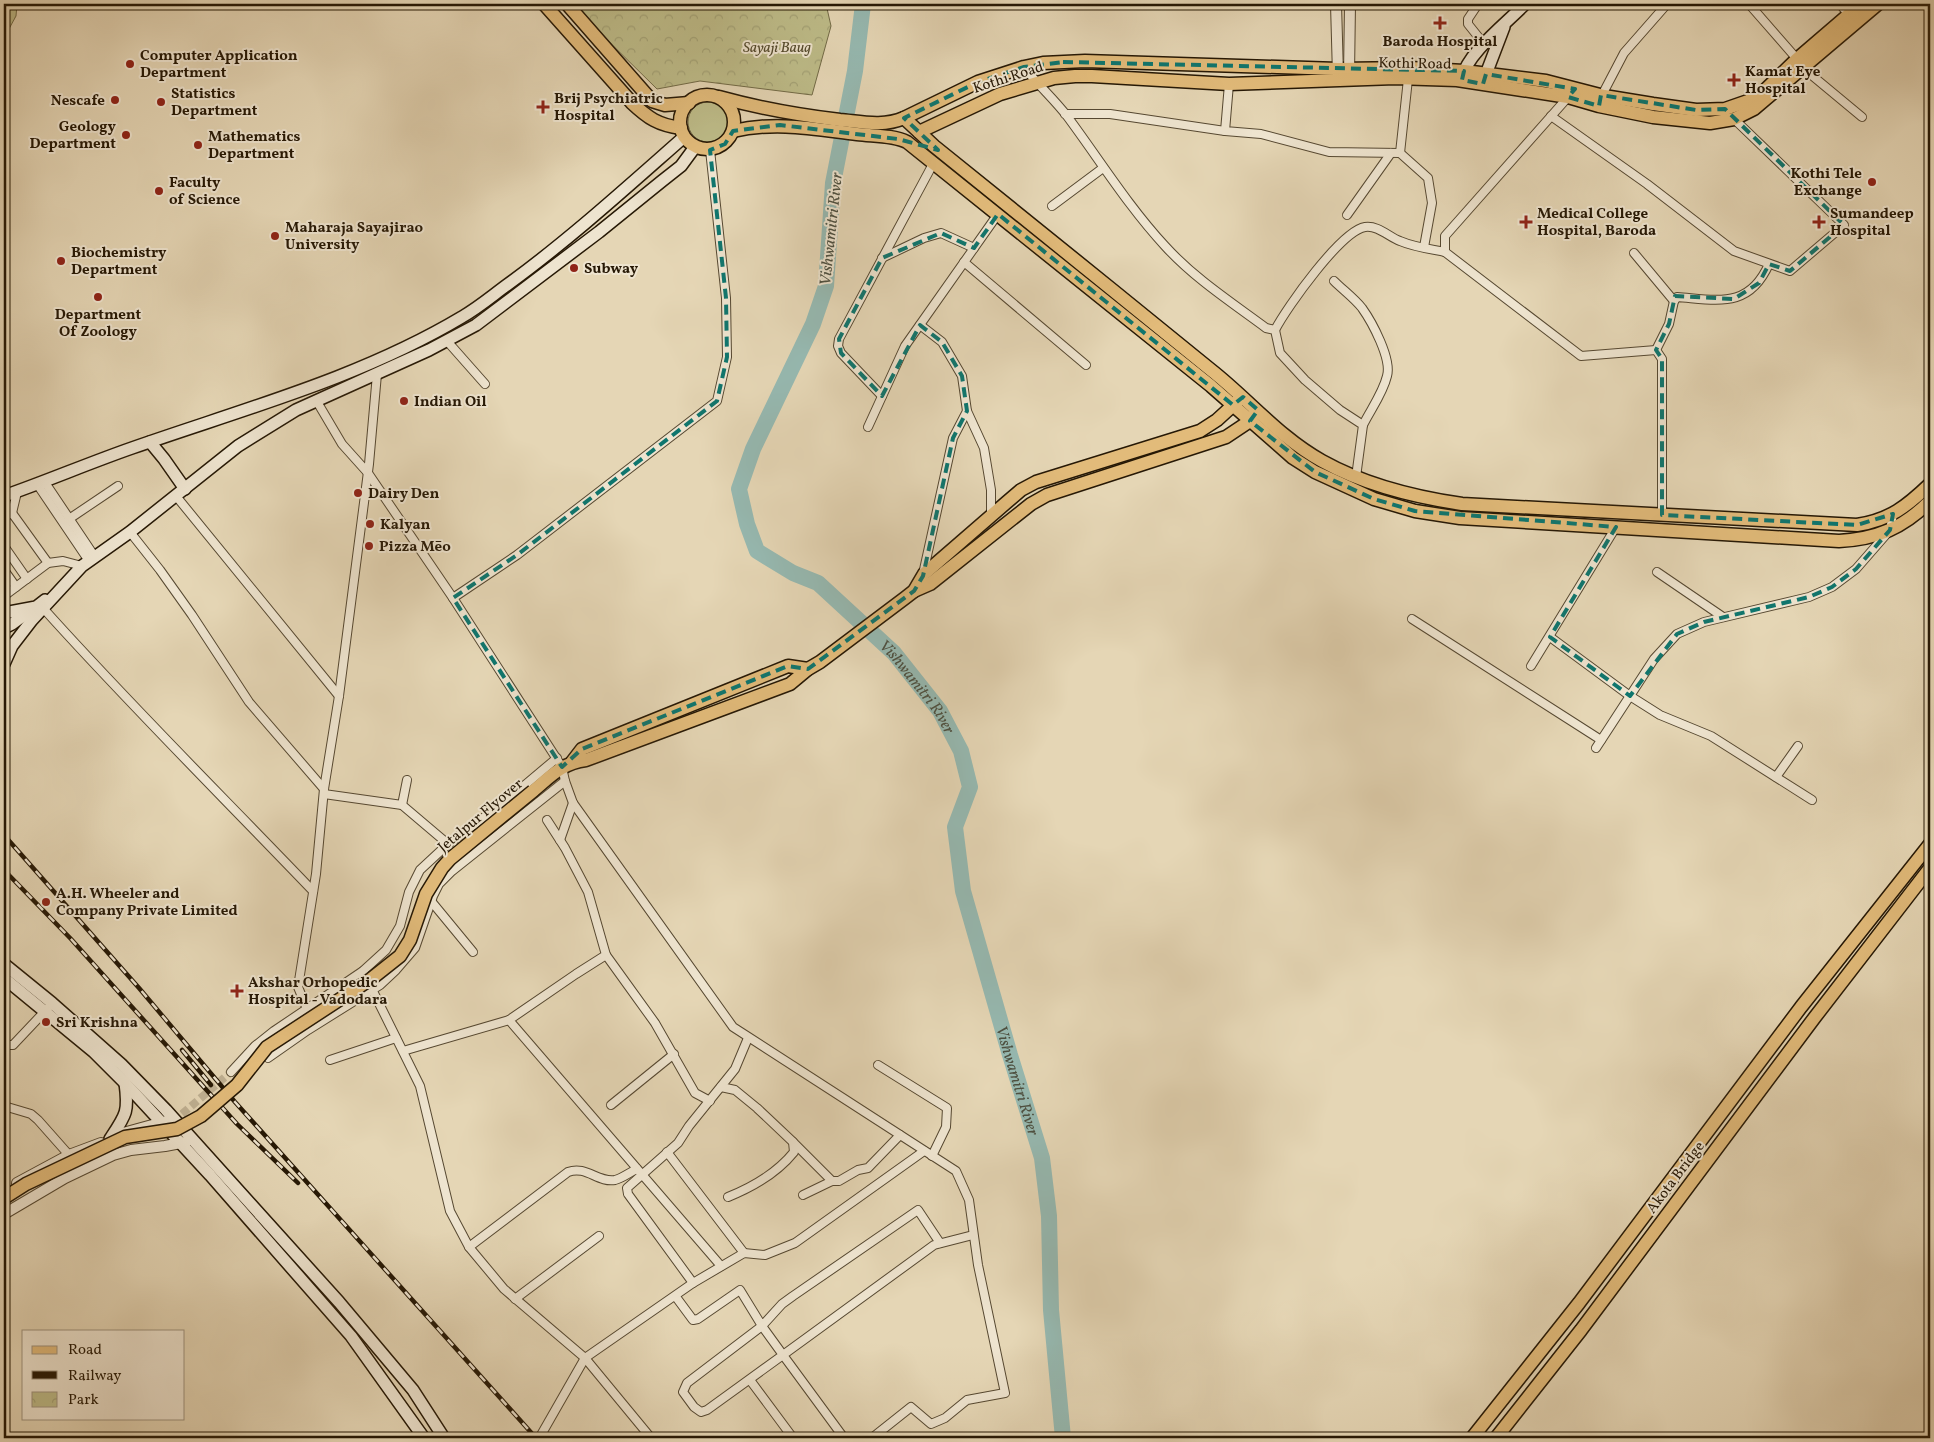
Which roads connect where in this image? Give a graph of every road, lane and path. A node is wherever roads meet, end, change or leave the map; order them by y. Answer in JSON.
{"nodes":[{"id":1,"x":544,"y":4,"type":"edge"},
{"id":2,"x":567,"y":4,"type":"edge"},
{"id":3,"x":1336,"y":4,"type":"edge"},
{"id":4,"x":1350,"y":4,"type":"edge"},
{"id":5,"x":1478,"y":4,"type":"edge"},
{"id":6,"x":1525,"y":4,"type":"edge"},
{"id":7,"x":1667,"y":4,"type":"edge"},
{"id":8,"x":1749,"y":4,"type":"edge"},
{"id":9,"x":1840,"y":4,"type":"edge"},
{"id":10,"x":1861,"y":4,"type":"edge"},
{"id":11,"x":1878,"y":4,"type":"edge"},
{"id":12,"x":1849,"y":15,"type":"junction"},
{"id":13,"x":1505,"y":23,"type":"junction"},
{"id":14,"x":1484,"y":44,"type":"junction"},
{"id":15,"x":1800,"y":63,"type":"junction"},
{"id":16,"x":1024,"y":67,"type":"junction"},
{"id":17,"x":1343,"y":75,"type":"junction"},
{"id":18,"x":1463,"y":76,"type":"junction"},
{"id":19,"x":1484,"y":78,"type":"junction"},
{"id":20,"x":1408,"y":79,"type":"junction"},
{"id":21,"x":1036,"y":83,"type":"junction"},
{"id":22,"x":1229,"y":84,"type":"junction"},
{"id":23,"x":1571,"y":93,"type":"junction"},
{"id":24,"x":719,"y":97,"type":"junction"},
{"id":25,"x":1600,"y":101,"type":"junction"},
{"id":26,"x":689,"y":102,"type":"junction"},
{"id":27,"x":1725,"y":109,"type":"junction"},
{"id":28,"x":1065,"y":114,"type":"junction"},
{"id":29,"x":1551,"y":116,"type":"junction"},
{"id":30,"x":1862,"y":117,"type":"dead end"},
{"id":31,"x":904,"y":118,"type":"junction"},
{"id":32,"x":1734,"y":119,"type":"junction"},
{"id":33,"x":794,"y":121,"type":"junction"},
{"id":34,"x":882,"y":128,"type":"junction"},
{"id":35,"x":734,"y":131,"type":"junction"},
{"id":36,"x":1226,"y":131,"type":"junction"},
{"id":37,"x":919,"y":132,"type":"junction"},
{"id":38,"x":682,"y":133,"type":"junction"},
{"id":39,"x":903,"y":141,"type":"junction"},
{"id":40,"x":695,"y":147,"type":"junction"},
{"id":41,"x":710,"y":150,"type":"junction"},
{"id":42,"x":1391,"y":153,"type":"junction"},
{"id":43,"x":1400,"y":153,"type":"junction"},
{"id":44,"x":934,"y":162,"type":"junction"},
{"id":45,"x":1103,"y":168,"type":"junction"},
{"id":46,"x":1052,"y":206,"type":"dead end"},
{"id":47,"x":998,"y":214,"type":"junction"},
{"id":48,"x":1347,"y":215,"type":"dead end"},
{"id":49,"x":1424,"y":247,"type":"junction"},
{"id":50,"x":974,"y":248,"type":"junction"},
{"id":51,"x":1445,"y":252,"type":"junction"},
{"id":52,"x":1634,"y":253,"type":"dead end"},
{"id":53,"x":882,"y":258,"type":"junction"},
{"id":54,"x":964,"y":262,"type":"junction"},
{"id":55,"x":1769,"y":264,"type":"junction"},
{"id":56,"x":1334,"y":281,"type":"dead end"},
{"id":57,"x":1674,"y":301,"type":"junction"},
{"id":58,"x":920,"y":324,"type":"junction"},
{"id":59,"x":1275,"y":330,"type":"junction"},
{"id":60,"x":447,"y":341,"type":"junction"},
{"id":61,"x":1656,"y":350,"type":"junction"},
{"id":62,"x":1086,"y":365,"type":"dead end"},
{"id":63,"x":377,"y":374,"type":"junction"},
{"id":64,"x":485,"y":384,"type":"dead end"},
{"id":65,"x":882,"y":396,"type":"junction"},
{"id":66,"x":316,"y":400,"type":"junction"},
{"id":67,"x":1238,"y":401,"type":"junction"},
{"id":68,"x":1258,"y":410,"type":"junction"},
{"id":69,"x":967,"y":411,"type":"junction"},
{"id":70,"x":1250,"y":421,"type":"junction"},
{"id":71,"x":1363,"y":424,"type":"junction"},
{"id":72,"x":868,"y":427,"type":"dead end"},
{"id":73,"x":150,"y":442,"type":"junction"},
{"id":74,"x":368,"y":473,"type":"junction"},
{"id":75,"x":1356,"y":477,"type":"junction"},
{"id":76,"x":41,"y":483,"type":"junction"},
{"id":77,"x":1930,"y":484,"type":"edge"},
{"id":78,"x":118,"y":486,"type":"dead end"},
{"id":79,"x":18,"y":492,"type":"junction"},
{"id":80,"x":181,"y":492,"type":"junction"},
{"id":81,"x":4,"y":496,"type":"edge"},
{"id":82,"x":1930,"y":501,"type":"edge"},
{"id":83,"x":12,"y":514,"type":"junction"},
{"id":84,"x":1893,"y":514,"type":"junction"},
{"id":85,"x":991,"y":516,"type":"junction"},
{"id":86,"x":1662,"y":516,"type":"junction"},
{"id":87,"x":4,"y":517,"type":"edge"},
{"id":88,"x":69,"y":519,"type":"junction"},
{"id":89,"x":1616,"y":527,"type":"junction"},
{"id":90,"x":1890,"y":530,"type":"junction"},
{"id":91,"x":130,"y":532,"type":"junction"},
{"id":92,"x":4,"y":546,"type":"edge"},
{"id":93,"x":88,"y":561,"type":"junction"},
{"id":94,"x":48,"y":563,"type":"junction"},
{"id":95,"x":4,"y":570,"type":"edge"},
{"id":96,"x":1657,"y":572,"type":"dead end"},
{"id":97,"x":923,"y":576,"type":"junction"},
{"id":98,"x":27,"y":579,"type":"junction"},
{"id":99,"x":16,"y":587,"type":"junction"},
{"id":100,"x":5,"y":593,"type":"edge"},
{"id":101,"x":909,"y":594,"type":"junction"},
{"id":102,"x":453,"y":598,"type":"junction"},
{"id":103,"x":39,"y":607,"type":"junction"},
{"id":104,"x":4,"y":613,"type":"edge"},
{"id":105,"x":1723,"y":617,"type":"junction"},
{"id":106,"x":1412,"y":619,"type":"dead end"},
{"id":107,"x":4,"y":628,"type":"edge"},
{"id":108,"x":1550,"y":637,"type":"junction"},
{"id":109,"x":5,"y":661,"type":"edge"},
{"id":110,"x":1531,"y":666,"type":"dead end"},
{"id":111,"x":808,"y":668,"type":"junction"},
{"id":112,"x":339,"y":696,"type":"junction"},
{"id":113,"x":1630,"y":696,"type":"junction"},
{"id":114,"x":1601,"y":740,"type":"junction"},
{"id":115,"x":1798,"y":746,"type":"dead end"},
{"id":116,"x":1596,"y":748,"type":"dead end"},
{"id":117,"x":564,"y":762,"type":"junction"},
{"id":118,"x":1776,"y":777,"type":"junction"},
{"id":119,"x":407,"y":780,"type":"dead end"},
{"id":120,"x":565,"y":781,"type":"junction"},
{"id":121,"x":324,"y":791,"type":"junction"},
{"id":122,"x":1812,"y":800,"type":"dead end"},
{"id":123,"x":573,"y":803,"type":"junction"},
{"id":124,"x":402,"y":805,"type":"junction"},
{"id":125,"x":547,"y":820,"type":"dead end"},
{"id":126,"x":560,"y":840,"type":"junction"},
{"id":127,"x":448,"y":844,"type":"junction"},
{"id":128,"x":1930,"y":844,"type":"edge"},
{"id":129,"x":1930,"y":868,"type":"edge"},
{"id":130,"x":313,"y":891,"type":"junction"},
{"id":131,"x":431,"y":901,"type":"junction"},
{"id":132,"x":473,"y":952,"type":"dead end"},
{"id":133,"x":606,"y":955,"type":"junction"},
{"id":134,"x":4,"y":964,"type":"edge"},
{"id":135,"x":363,"y":970,"type":"junction"},
{"id":136,"x":4,"y":978,"type":"edge"},
{"id":137,"x":373,"y":989,"type":"junction"},
{"id":138,"x":49,"y":1007,"type":"junction"},
{"id":139,"x":307,"y":1009,"type":"junction"},
{"id":140,"x":509,"y":1020,"type":"junction"},
{"id":141,"x":4,"y":1038,"type":"edge"},
{"id":142,"x":396,"y":1038,"type":"junction"},
{"id":143,"x":748,"y":1038,"type":"junction"},
{"id":144,"x":12,"y":1045,"type":"junction"},
{"id":145,"x":4,"y":1048,"type":"edge"},
{"id":146,"x":403,"y":1051,"type":"junction"},
{"id":147,"x":674,"y":1054,"type":"junction"},
{"id":148,"x":268,"y":1058,"type":"dead end"},
{"id":149,"x":330,"y":1060,"type":"dead end"},
{"id":150,"x":878,"y":1065,"type":"dead end"},
{"id":151,"x":231,"y":1072,"type":"tunnel mouth"},
{"id":152,"x":125,"y":1083,"type":"junction"},
{"id":153,"x":721,"y":1087,"type":"junction"},
{"id":154,"x":710,"y":1101,"type":"junction"},
{"id":155,"x":611,"y":1105,"type":"dead end"},
{"id":156,"x":4,"y":1106,"type":"edge"},
{"id":157,"x":178,"y":1117,"type":"junction"},
{"id":158,"x":162,"y":1123,"type":"junction"},
{"id":159,"x":900,"y":1135,"type":"junction"},
{"id":160,"x":110,"y":1139,"type":"junction"},
{"id":161,"x":192,"y":1140,"type":"junction"},
{"id":162,"x":793,"y":1142,"type":"junction"},
{"id":163,"x":180,"y":1144,"type":"junction"},
{"id":164,"x":924,"y":1151,"type":"junction"},
{"id":165,"x":667,"y":1152,"type":"junction"},
{"id":166,"x":69,"y":1155,"type":"junction"},
{"id":167,"x":932,"y":1156,"type":"junction"},
{"id":168,"x":639,"y":1171,"type":"junction"},
{"id":169,"x":832,"y":1181,"type":"junction"},
{"id":170,"x":4,"y":1191,"type":"edge"},
{"id":171,"x":803,"y":1195,"type":"dead end"},
{"id":172,"x":728,"y":1197,"type":"dead end"},
{"id":173,"x":4,"y":1198,"type":"edge"},
{"id":174,"x":4,"y":1214,"type":"edge"},
{"id":175,"x":973,"y":1235,"type":"junction"},
{"id":176,"x":599,"y":1236,"type":"dead end"},
{"id":177,"x":940,"y":1243,"type":"junction"},
{"id":178,"x":469,"y":1247,"type":"junction"},
{"id":179,"x":744,"y":1252,"type":"junction"},
{"id":180,"x":721,"y":1266,"type":"junction"},
{"id":181,"x":693,"y":1283,"type":"junction"},
{"id":182,"x":676,"y":1297,"type":"junction"},
{"id":183,"x":515,"y":1299,"type":"junction"},
{"id":184,"x":762,"y":1326,"type":"junction"},
{"id":185,"x":783,"y":1355,"type":"junction"},
{"id":186,"x":586,"y":1358,"type":"junction"},
{"id":187,"x":750,"y":1380,"type":"junction"},
{"id":188,"x":540,"y":1435,"type":"dead end"},
{"id":189,"x":424,"y":1438,"type":"edge"},
{"id":190,"x":444,"y":1438,"type":"edge"},
{"id":191,"x":652,"y":1438,"type":"edge"},
{"id":192,"x":792,"y":1438,"type":"edge"},
{"id":193,"x":844,"y":1438,"type":"edge"},
{"id":194,"x":872,"y":1438,"type":"edge"},
{"id":195,"x":1472,"y":1438,"type":"edge"},
{"id":196,"x":1496,"y":1438,"type":"edge"}],
"edges":[{"from":1,"to":38,"type":"main road"},
{"from":2,"to":26,"type":"main road"},
{"from":3,"to":17,"type":"street"},
{"from":4,"to":17,"type":"street"},
{"from":5,"to":14,"type":"street"},
{"from":6,"to":13,"type":"main road"},
{"from":7,"to":25,"type":"street"},
{"from":8,"to":15,"type":"street"},
{"from":9,"to":12,"type":"street"},
{"from":10,"to":12,"type":"main road","name":"Kothi Road"},
{"from":11,"to":15,"type":"main road","name":"Kothi Road"},
{"from":12,"to":15,"type":"main road","name":"Kothi Road"},
{"from":13,"to":14,"type":"main road"},
{"from":13,"to":19,"type":"main road"},
{"from":14,"to":18,"type":"main road"},
{"from":15,"to":27,"type":"main road","name":"Kothi Road"},
{"from":15,"to":30,"type":"street"},
{"from":15,"to":32,"type":"main road","name":"Kothi Road"},
{"from":16,"to":17,"type":"main road","name":"Kothi Road"},
{"from":16,"to":21,"type":"street"},
{"from":16,"to":31,"type":"main road","name":"Kothi Road"},
{"from":17,"to":18,"type":"main road","name":"Kothi Road"},
{"from":17,"to":20,"type":"main road","name":"Kothi Road"},
{"from":17,"to":22,"type":"main road","name":"Kothi Road"},
{"from":18,"to":19,"type":"main road","name":"Kothi Road"},
{"from":18,"to":20,"type":"main road","name":"Kothi Road"},
{"from":19,"to":23,"type":"main road","name":"Kothi Road"},
{"from":20,"to":43,"type":"street"},
{"from":21,"to":22,"type":"main road","name":"Kothi Road"},
{"from":21,"to":28,"type":"street"},
{"from":21,"to":37,"type":"main road","name":"Kothi Road"},
{"from":22,"to":36,"type":"street"},
{"from":23,"to":25,"type":"main road","name":"Kothi Road"},
{"from":23,"to":29,"type":"street"},
{"from":24,"to":26,"type":"main road"},
{"from":24,"to":33,"type":"main road"},
{"from":24,"to":35,"type":"main road"},
{"from":25,"to":27,"type":"main road","name":"Kothi Road"},
{"from":25,"to":32,"type":"main road","name":"Kothi Road"},
{"from":26,"to":38,"type":"main road"},
{"from":27,"to":32,"type":"street"},
{"from":28,"to":36,"type":"street"},
{"from":28,"to":45,"type":"street"},
{"from":29,"to":51,"type":"street"},
{"from":29,"to":55,"type":"street"},
{"from":31,"to":34,"type":"main road","name":"Kothi Road"},
{"from":31,"to":37,"type":"main road"},
{"from":32,"to":55,"type":"street"},
{"from":33,"to":34,"type":"main road"},
{"from":33,"to":35,"type":"main road"},
{"from":34,"to":39,"type":"main road"},
{"from":35,"to":41,"type":"main road"},
{"from":36,"to":42,"type":"street"},
{"from":37,"to":39,"type":"main road","name":"Kothi Road"},
{"from":37,"to":67,"type":"main road"},
{"from":38,"to":40,"type":"main road"},
{"from":38,"to":73,"type":"main road"},
{"from":39,"to":44,"type":"main road"},
{"from":40,"to":41,"type":"main road"},
{"from":40,"to":60,"type":"main road"},
{"from":41,"to":102,"type":"street"},
{"from":42,"to":43,"type":"street"},
{"from":42,"to":48,"type":"street"},
{"from":43,"to":49,"type":"street"},
{"from":44,"to":47,"type":"main road"},
{"from":44,"to":53,"type":"street"},
{"from":45,"to":46,"type":"street"},
{"from":45,"to":59,"type":"street"},
{"from":47,"to":50,"type":"street"},
{"from":47,"to":67,"type":"main road"},
{"from":49,"to":51,"type":"street"},
{"from":49,"to":59,"type":"street"},
{"from":50,"to":53,"type":"street"},
{"from":50,"to":54,"type":"street"},
{"from":51,"to":61,"type":"street"},
{"from":52,"to":57,"type":"street"},
{"from":53,"to":65,"type":"street"},
{"from":54,"to":58,"type":"street"},
{"from":54,"to":62,"type":"street"},
{"from":55,"to":57,"type":"street"},
{"from":56,"to":71,"type":"street"},
{"from":57,"to":61,"type":"street"},
{"from":58,"to":65,"type":"street"},
{"from":58,"to":69,"type":"street"},
{"from":59,"to":71,"type":"street"},
{"from":60,"to":63,"type":"main road"},
{"from":60,"to":64,"type":"street"},
{"from":61,"to":86,"type":"street"},
{"from":63,"to":66,"type":"main road"},
{"from":63,"to":74,"type":"street"},
{"from":65,"to":72,"type":"street"},
{"from":66,"to":74,"type":"street"},
{"from":66,"to":80,"type":"main road"},
{"from":67,"to":68,"type":"main road"},
{"from":67,"to":70,"type":"main road"},
{"from":67,"to":85,"type":"main road"},
{"from":68,"to":70,"type":"main road"},
{"from":68,"to":75,"type":"main road"},
{"from":69,"to":85,"type":"street"},
{"from":69,"to":97,"type":"street"},
{"from":70,"to":89,"type":"main road"},
{"from":70,"to":101,"type":"main road"},
{"from":71,"to":75,"type":"street"},
{"from":73,"to":76,"type":"main road"},
{"from":73,"to":80,"type":"main road"},
{"from":74,"to":102,"type":"street"},
{"from":74,"to":112,"type":"street"},
{"from":75,"to":86,"type":"main road"},
{"from":76,"to":79,"type":"main road"},
{"from":76,"to":88,"type":"street"},
{"from":76,"to":93,"type":"street"},
{"from":77,"to":84,"type":"main road"},
{"from":78,"to":88,"type":"street"},
{"from":79,"to":81,"type":"main road"},
{"from":79,"to":83,"type":"street"},
{"from":80,"to":91,"type":"main road"},
{"from":80,"to":112,"type":"street"},
{"from":82,"to":90,"type":"main road"},
{"from":83,"to":87,"type":"street"},
{"from":83,"to":94,"type":"street"},
{"from":84,"to":86,"type":"main road"},
{"from":84,"to":90,"type":"street"},
{"from":85,"to":97,"type":"main road"},
{"from":88,"to":93,"type":"street"},
{"from":89,"to":90,"type":"main road"},
{"from":89,"to":108,"type":"street"},
{"from":90,"to":105,"type":"street"},
{"from":91,"to":93,"type":"main road"},
{"from":91,"to":121,"type":"street"},
{"from":92,"to":98,"type":"street"},
{"from":93,"to":94,"type":"street"},
{"from":93,"to":103,"type":"main road"},
{"from":94,"to":98,"type":"street"},
{"from":95,"to":99,"type":"street"},
{"from":96,"to":105,"type":"street"},
{"from":97,"to":101,"type":"main road"},
{"from":98,"to":99,"type":"street"},
{"from":99,"to":100,"type":"street"},
{"from":101,"to":111,"type":"main road"},
{"from":102,"to":117,"type":"street"},
{"from":103,"to":104,"type":"main road"},
{"from":103,"to":107,"type":"main road"},
{"from":103,"to":109,"type":"main road"},
{"from":103,"to":130,"type":"street"},
{"from":105,"to":113,"type":"street"},
{"from":106,"to":114,"type":"street"},
{"from":108,"to":110,"type":"street"},
{"from":108,"to":113,"type":"street"},
{"from":111,"to":117,"type":"main road"},
{"from":111,"to":117,"type":"main road","name":"Jetalpur Flyover"},
{"from":112,"to":121,"type":"street"},
{"from":113,"to":114,"type":"street"},
{"from":113,"to":118,"type":"street"},
{"from":114,"to":116,"type":"street"},
{"from":115,"to":118,"type":"street"},
{"from":117,"to":120,"type":"street"},
{"from":117,"to":127,"type":"street"},
{"from":117,"to":173,"type":"main road","name":"Jetalpur Flyover","bridge":true},
{"from":118,"to":122,"type":"street"},
{"from":119,"to":124,"type":"street"},
{"from":120,"to":123,"type":"street"},
{"from":120,"to":131,"type":"street"},
{"from":121,"to":124,"type":"street"},
{"from":121,"to":130,"type":"street"},
{"from":123,"to":126,"type":"street"},
{"from":123,"to":143,"type":"street"},
{"from":124,"to":127,"type":"street"},
{"from":125,"to":126,"type":"street"},
{"from":126,"to":133,"type":"street"},
{"from":127,"to":135,"type":"street"},
{"from":128,"to":195,"type":"main road"},
{"from":129,"to":196,"type":"main road","name":"Akota Bridge"},
{"from":130,"to":139,"type":"street"},
{"from":131,"to":132,"type":"street"},
{"from":131,"to":137,"type":"street"},
{"from":133,"to":140,"type":"street"},
{"from":133,"to":147,"type":"street"},
{"from":134,"to":138,"type":"main road"},
{"from":135,"to":137,"type":"street"},
{"from":135,"to":139,"type":"street"},
{"from":136,"to":138,"type":"main road"},
{"from":137,"to":142,"type":"street"},
{"from":137,"to":148,"type":"street"},
{"from":138,"to":144,"type":"street"},
{"from":138,"to":152,"type":"main road"},
{"from":138,"to":157,"type":"main road"},
{"from":139,"to":151,"type":"street"},
{"from":140,"to":146,"type":"street"},
{"from":140,"to":168,"type":"street"},
{"from":141,"to":144,"type":"street"},
{"from":142,"to":146,"type":"street"},
{"from":142,"to":149,"type":"street"},
{"from":143,"to":153,"type":"street"},
{"from":143,"to":159,"type":"street"},
{"from":144,"to":145,"type":"street"},
{"from":146,"to":178,"type":"street"},
{"from":147,"to":154,"type":"street"},
{"from":147,"to":155,"type":"street"},
{"from":150,"to":167,"type":"street"},
{"from":152,"to":158,"type":"main road"},
{"from":152,"to":160,"type":"main road"},
{"from":153,"to":154,"type":"street"},
{"from":153,"to":162,"type":"street"},
{"from":154,"to":165,"type":"street"},
{"from":156,"to":166,"type":"street"},
{"from":157,"to":158,"type":"street"},
{"from":157,"to":161,"type":"main road"},
{"from":158,"to":160,"type":"street"},
{"from":158,"to":163,"type":"main road"},
{"from":159,"to":164,"type":"street"},
{"from":159,"to":169,"type":"street"},
{"from":160,"to":166,"type":"street"},
{"from":161,"to":163,"type":"street"},
{"from":161,"to":190,"type":"main road"},
{"from":162,"to":169,"type":"street"},
{"from":162,"to":172,"type":"street"},
{"from":163,"to":174,"type":"street"},
{"from":163,"to":189,"type":"main road"},
{"from":164,"to":167,"type":"street"},
{"from":164,"to":179,"type":"street"},
{"from":165,"to":168,"type":"street"},
{"from":165,"to":179,"type":"street"},
{"from":166,"to":170,"type":"street"},
{"from":167,"to":175,"type":"street"},
{"from":168,"to":178,"type":"street"},
{"from":168,"to":180,"type":"street"},
{"from":168,"to":181,"type":"street"},
{"from":169,"to":171,"type":"street"},
{"from":175,"to":177,"type":"street"},
{"from":175,"to":194,"type":"street"},
{"from":176,"to":183,"type":"street"},
{"from":177,"to":184,"type":"street"},
{"from":177,"to":185,"type":"street"},
{"from":178,"to":183,"type":"street"},
{"from":179,"to":180,"type":"street"},
{"from":180,"to":181,"type":"street"},
{"from":181,"to":182,"type":"street"},
{"from":182,"to":184,"type":"street"},
{"from":182,"to":186,"type":"street"},
{"from":183,"to":186,"type":"street"},
{"from":184,"to":185,"type":"street"},
{"from":184,"to":187,"type":"street"},
{"from":185,"to":187,"type":"street"},
{"from":185,"to":193,"type":"street"},
{"from":186,"to":188,"type":"street"},
{"from":186,"to":191,"type":"street"},
{"from":187,"to":192,"type":"street"}]}
